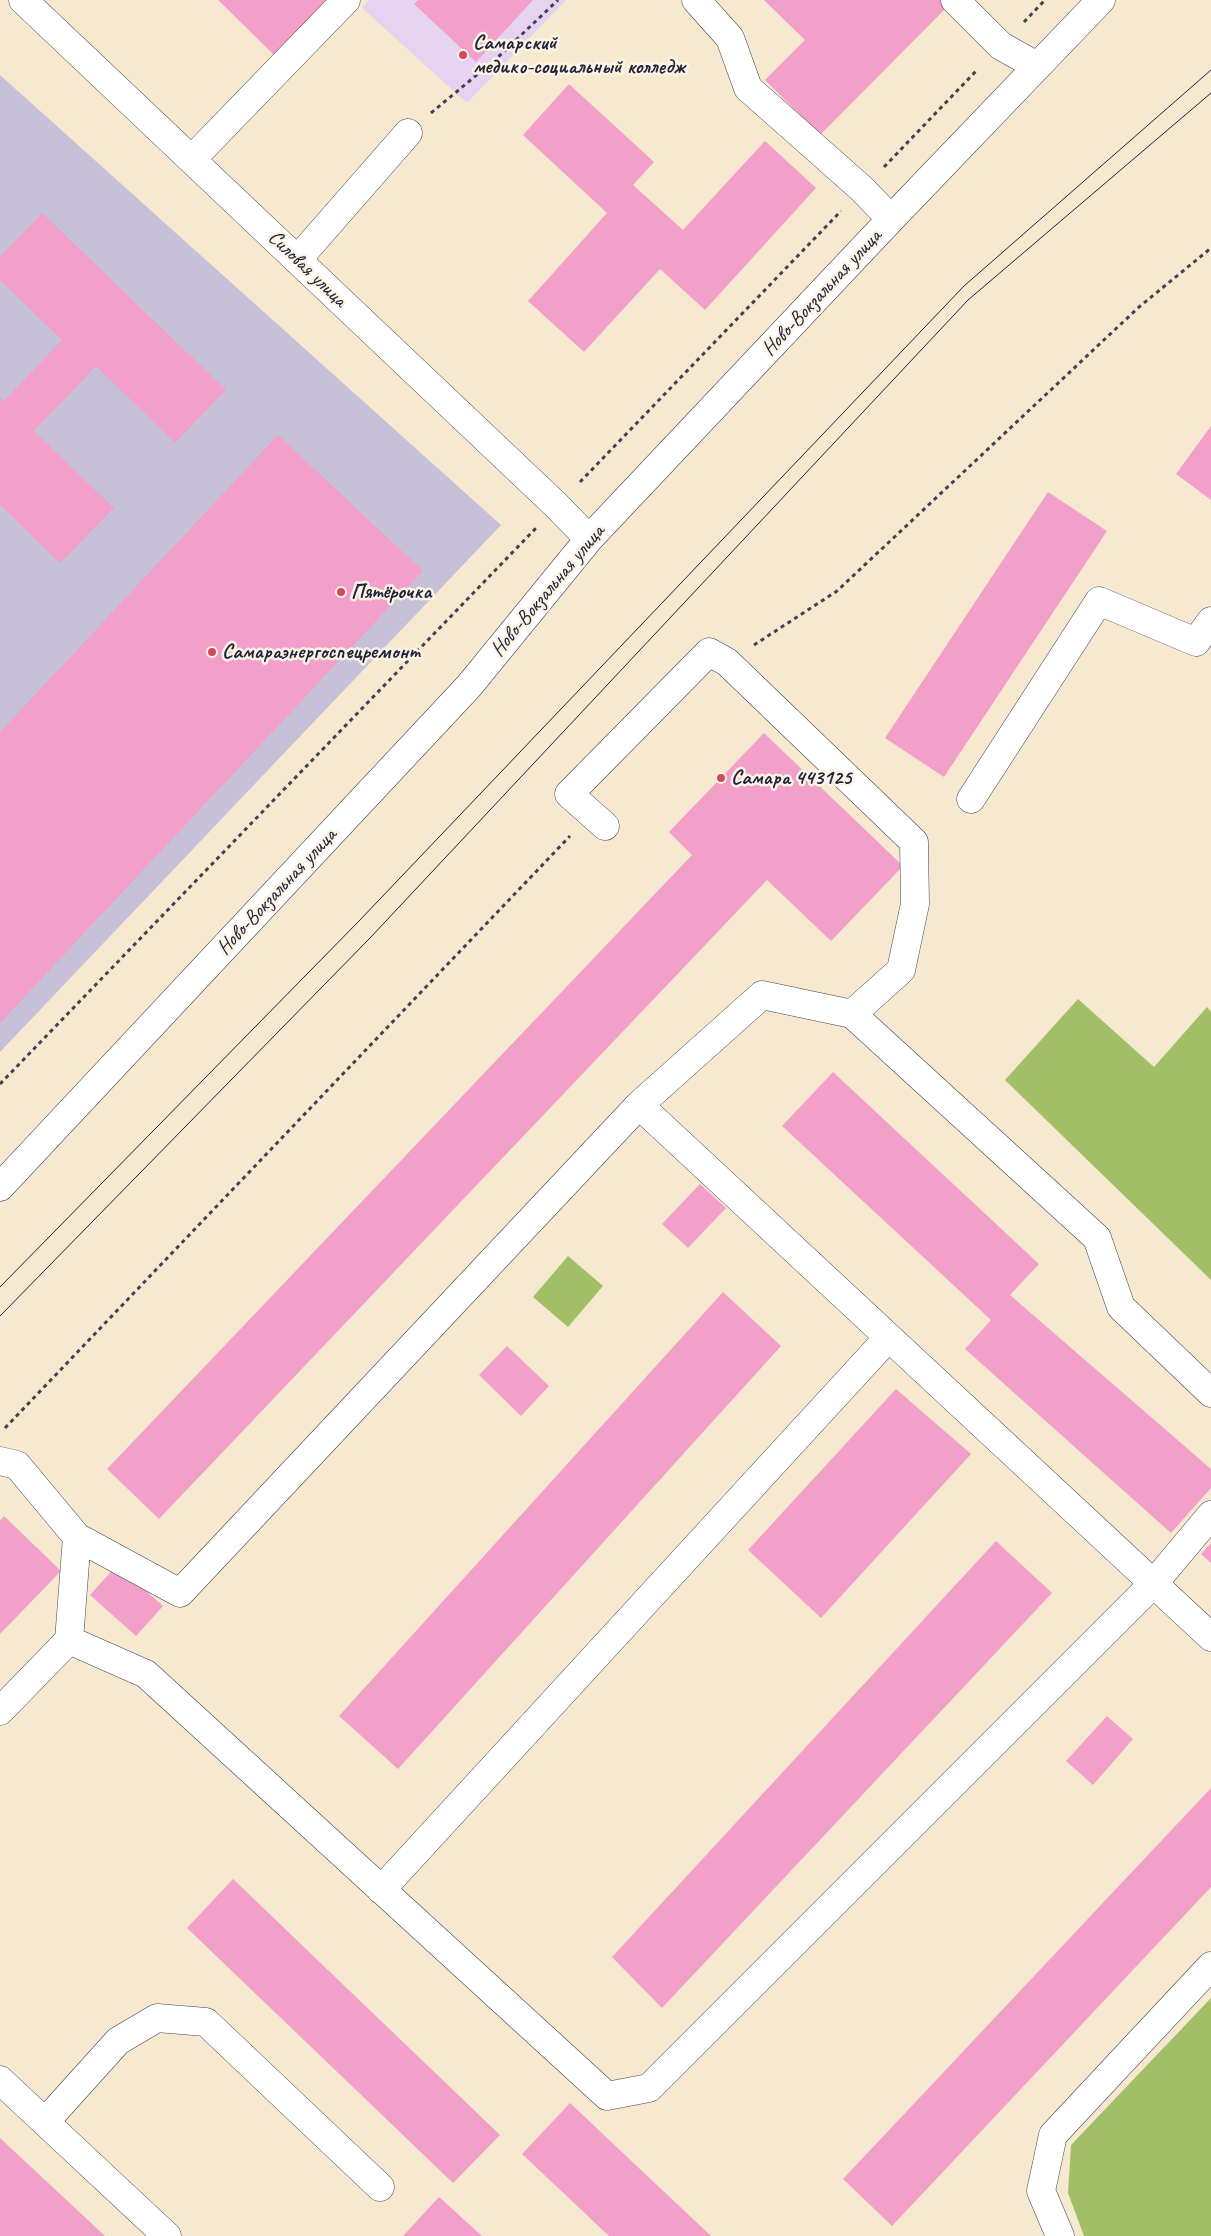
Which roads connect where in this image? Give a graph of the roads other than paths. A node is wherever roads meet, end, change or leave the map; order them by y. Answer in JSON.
{"nodes":[{"id":1,"x":23,"y":0,"type":"edge"},
{"id":2,"x":346,"y":0,"type":"edge"},
{"id":3,"x":696,"y":0,"type":"edge"},
{"id":4,"x":955,"y":0,"type":"edge"},
{"id":5,"x":1101,"y":0,"type":"edge"},
{"id":6,"x":1036,"y":66,"type":"junction"},
{"id":7,"x":408,"y":133,"type":"road end"},
{"id":8,"x":192,"y":159,"type":"junction"},
{"id":9,"x":891,"y":219,"type":"junction"},
{"id":10,"x":297,"y":260,"type":"junction"},
{"id":11,"x":589,"y":539,"type":"junction"},
{"id":12,"x":1211,"y":620,"type":"edge"},
{"id":13,"x":971,"y":799,"type":"dead end"},
{"id":14,"x":598,"y":819,"type":"road end"},
{"id":15,"x":852,"y":1014,"type":"junction"},
{"id":16,"x":639,"y":1105,"type":"junction"},
{"id":17,"x":0,"y":1187,"type":"edge"},
{"id":18,"x":888,"y":1338,"type":"junction"},
{"id":19,"x":1211,"y":1393,"type":"edge"},
{"id":20,"x":0,"y":1461,"type":"edge"},
{"id":21,"x":1211,"y":1515,"type":"edge"},
{"id":22,"x":77,"y":1537,"type":"junction"},
{"id":23,"x":1154,"y":1584,"type":"junction"},
{"id":24,"x":1211,"y":1636,"type":"edge"},
{"id":25,"x":69,"y":1640,"type":"junction"},
{"id":26,"x":0,"y":1711,"type":"edge"},
{"id":27,"x":381,"y":1890,"type":"junction"},
{"id":28,"x":1211,"y":1966,"type":"edge"},
{"id":29,"x":0,"y":2080,"type":"edge"},
{"id":30,"x":45,"y":2122,"type":"junction"},
{"id":31,"x":380,"y":2187,"type":"dead end"},
{"id":32,"x":167,"y":2236,"type":"edge"},
{"id":33,"x":1060,"y":2236,"type":"edge"}],
"edges":[{"from":1,"to":8,"type":"street","name":"Силовая улица"},
{"from":2,"to":8,"type":"street"},
{"from":3,"to":9,"type":"street"},
{"from":4,"to":6,"type":"street"},
{"from":5,"to":6,"type":"street","name":"Ново-Вокзальная улица"},
{"from":6,"to":9,"type":"street","name":"Ново-Вокзальная улица"},
{"from":7,"to":10,"type":"street"},
{"from":8,"to":10,"type":"street","name":"Силовая улица"},
{"from":9,"to":11,"type":"street","name":"Ново-Вокзальная улица"},
{"from":10,"to":11,"type":"street","name":"Силовая улица"},
{"from":11,"to":17,"type":"street","name":"Ново-Вокзальная улица"},
{"from":12,"to":13,"type":"street"},
{"from":14,"to":15,"type":"street"},
{"from":15,"to":16,"type":"street"},
{"from":15,"to":19,"type":"street"},
{"from":16,"to":18,"type":"street"},
{"from":16,"to":22,"type":"street"},
{"from":18,"to":23,"type":"street"},
{"from":18,"to":27,"type":"street"},
{"from":20,"to":22,"type":"street"},
{"from":21,"to":23,"type":"street"},
{"from":22,"to":25,"type":"street"},
{"from":23,"to":24,"type":"street"},
{"from":23,"to":27,"type":"street"},
{"from":25,"to":26,"type":"street"},
{"from":25,"to":27,"type":"street"},
{"from":28,"to":33,"type":"street"},
{"from":29,"to":30,"type":"street"},
{"from":30,"to":31,"type":"street"},
{"from":30,"to":32,"type":"street"}]}
